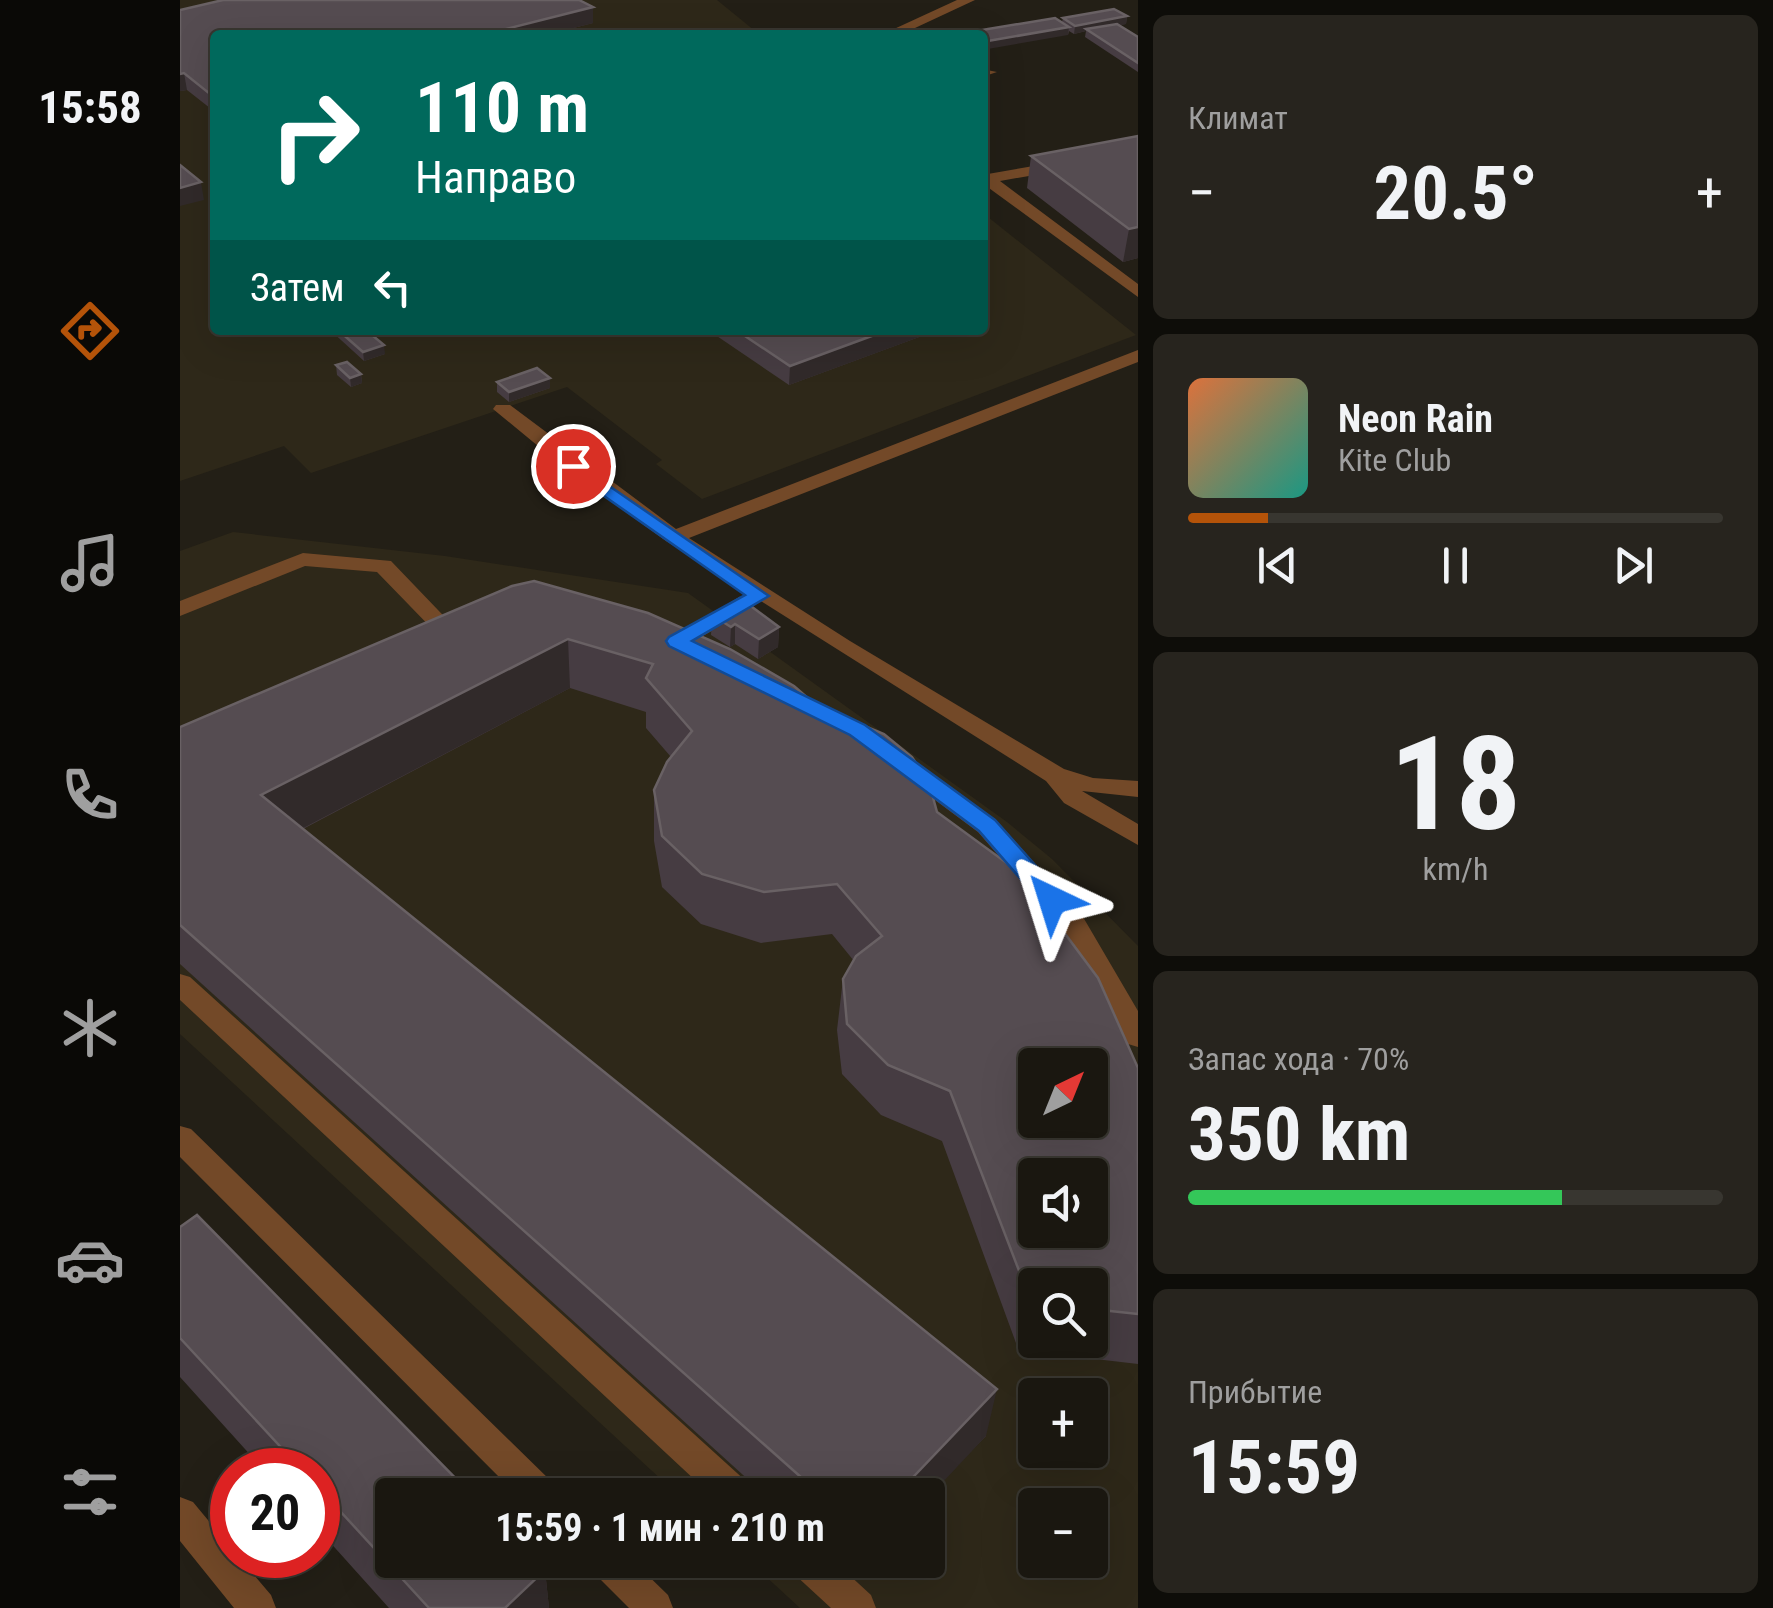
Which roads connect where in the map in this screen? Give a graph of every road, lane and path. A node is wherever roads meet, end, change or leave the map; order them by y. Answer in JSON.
{"nodes":[{"id":1,"x":968,"y":0,"type":"edge"},
{"id":2,"x":899,"y":30,"type":"edge"},
{"id":3,"x":1082,"y":162,"type":"edge"},
{"id":4,"x":988,"y":179,"type":"edge"},
{"id":5,"x":988,"y":180,"type":"edge"},
{"id":6,"x":1138,"y":292,"type":"edge"},
{"id":7,"x":1138,"y":356,"type":"edge"},
{"id":8,"x":503,"y":409,"type":"dead end"},
{"id":9,"x":673,"y":537,"type":"junction"},
{"id":10,"x":759,"y":596,"type":"junction"},
{"id":11,"x":180,"y":609,"type":"edge"},
{"id":12,"x":479,"y":622,"type":"edge"},
{"id":13,"x":648,"y":632,"type":"edge"},
{"id":14,"x":676,"y":641,"type":"junction"},
{"id":15,"x":710,"y":657,"type":"edge"},
{"id":16,"x":886,"y":751,"type":"edge"},
{"id":17,"x":1055,"y":775,"type":"junction"},
{"id":18,"x":1138,"y":789,"type":"edge"},
{"id":19,"x":1138,"y":836,"type":"edge"},
{"id":20,"x":180,"y":984,"type":"edge"},
{"id":21,"x":1138,"y":1036,"type":"edge"},
{"id":22,"x":180,"y":1138,"type":"edge"},
{"id":23,"x":524,"y":1478,"type":"edge"},
{"id":24,"x":718,"y":1478,"type":"edge"},
{"id":25,"x":180,"y":1514,"type":"edge"},
{"id":26,"x":622,"y":1578,"type":"edge"},
{"id":27,"x":826,"y":1578,"type":"edge"},
{"id":28,"x":645,"y":1605,"type":"edge"},
{"id":29,"x":258,"y":1608,"type":"edge"},
{"id":30,"x":858,"y":1608,"type":"edge"}],
"edges":[{"from":1,"to":2,"type":"street"},
{"from":3,"to":4,"type":"street"},
{"from":5,"to":6,"type":"street"},
{"from":7,"to":9,"type":"street"},
{"from":8,"to":9,"type":"street"},
{"from":9,"to":10,"type":"street"},
{"from":10,"to":14,"type":"street"},
{"from":10,"to":17,"type":"street"},
{"from":11,"to":12,"type":"street"},
{"from":13,"to":14,"type":"street"},
{"from":14,"to":15,"type":"street"},
{"from":16,"to":21,"type":"street"},
{"from":17,"to":18,"type":"street"},
{"from":17,"to":19,"type":"street"},
{"from":20,"to":24,"type":"street"},
{"from":22,"to":23,"type":"street"},
{"from":25,"to":29,"type":"street"},
{"from":26,"to":28,"type":"street"},
{"from":27,"to":30,"type":"street"}]}
